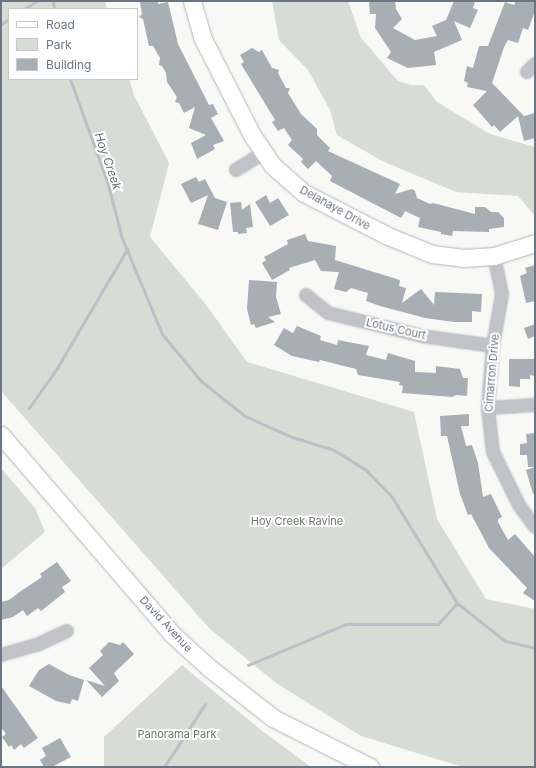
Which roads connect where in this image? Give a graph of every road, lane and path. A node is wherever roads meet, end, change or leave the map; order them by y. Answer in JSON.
{"nodes":[{"id":1,"x":192,"y":1,"type":"edge"},
{"id":2,"x":263,"y":153,"type":"junction"},
{"id":3,"x":236,"y":170,"type":"dead end"},
{"id":4,"x":535,"y":243,"type":"edge"},
{"id":5,"x":494,"y":256,"type":"junction"},
{"id":6,"x":306,"y":295,"type":"dead end"},
{"id":7,"x":493,"y":346,"type":"junction"},
{"id":8,"x":535,"y":405,"type":"edge"},
{"id":9,"x":488,"y":408,"type":"junction"},
{"id":10,"x":1,"y":435,"type":"edge"},
{"id":11,"x":535,"y":527,"type":"edge"},
{"id":12,"x":67,"y":631,"type":"dead end"},
{"id":13,"x":1,"y":655,"type":"edge"},
{"id":14,"x":370,"y":767,"type":"edge"}],
"edges":[{"from":1,"to":2,"type":"main road","name":"Delahaye Drive"},
{"from":2,"to":3,"type":"street"},
{"from":2,"to":5,"type":"main road","name":"Delahaye Drive"},
{"from":4,"to":5,"type":"main road","name":"Delahaye Drive"},
{"from":5,"to":7,"type":"street","name":"Cimarron Drive"},
{"from":6,"to":7,"type":"street","name":"Lotus Court"},
{"from":7,"to":9,"type":"street","name":"Cimarron Drive"},
{"from":8,"to":9,"type":"street"},
{"from":9,"to":11,"type":"street","name":"Cimarron Drive"},
{"from":10,"to":14,"type":"main road","name":"David Avenue"},
{"from":12,"to":13,"type":"street"}]}
